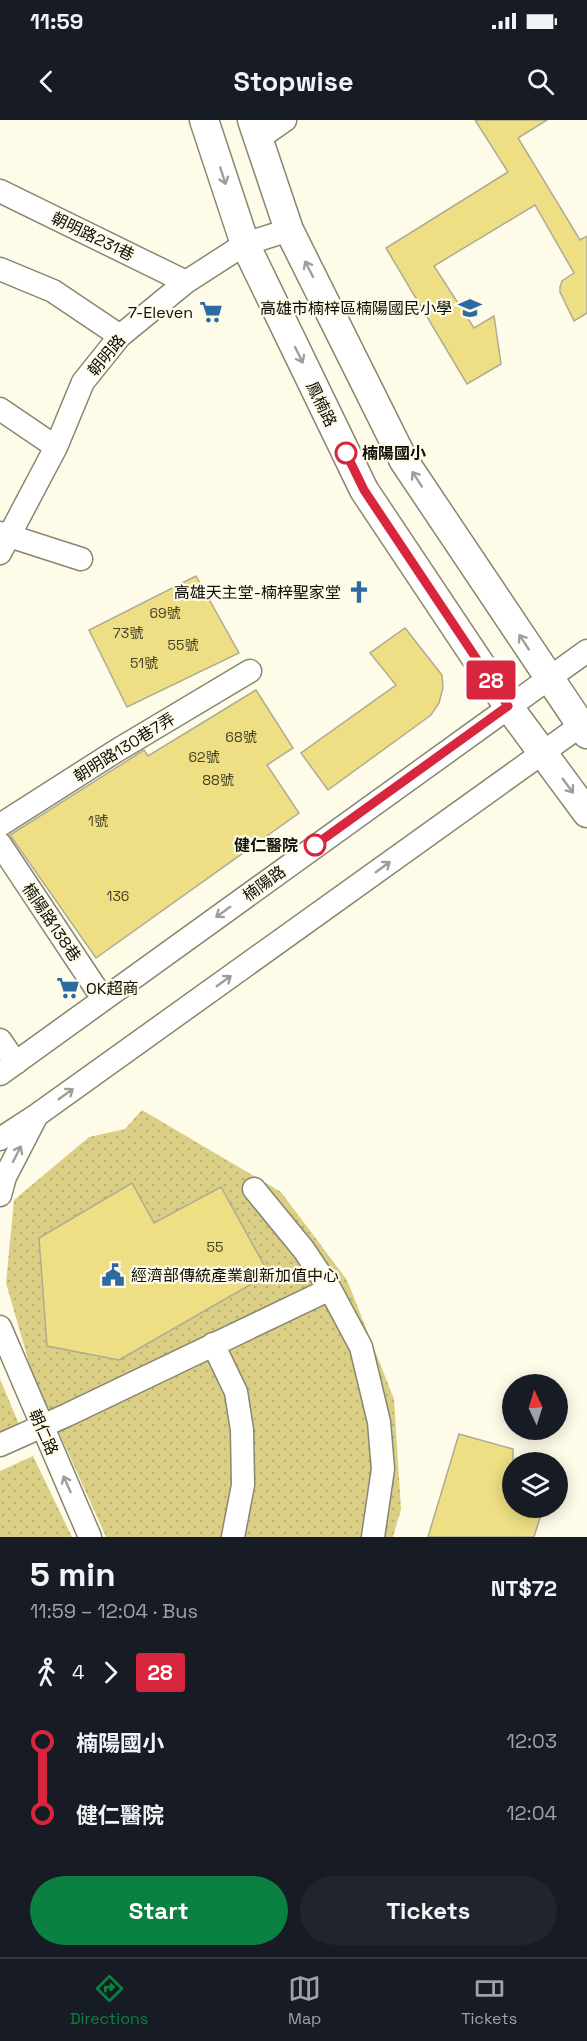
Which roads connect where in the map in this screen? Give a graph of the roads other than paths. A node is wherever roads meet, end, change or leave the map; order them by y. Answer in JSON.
{"nodes":[{"id":1,"x":204,"y":120,"type":"edge"},
{"id":2,"x":285,"y":120,"type":"edge"},
{"id":3,"x":255,"y":129,"type":"edge"},
{"id":4,"x":0,"y":191,"type":"edge"},
{"id":5,"x":289,"y":230,"type":"junction"},
{"id":6,"x":245,"y":244,"type":"junction"},
{"id":7,"x":0,"y":269,"type":"edge"},
{"id":8,"x":186,"y":282,"type":"junction"},
{"id":9,"x":120,"y":336,"type":"junction"},
{"id":10,"x":0,"y":409,"type":"edge"},
{"id":11,"x":56,"y":447,"type":"junction"},
{"id":12,"x":3,"y":541,"type":"edge"},
{"id":13,"x":81,"y":559,"type":"dead end"},
{"id":14,"x":587,"y":651,"type":"edge"},
{"id":15,"x":250,"y":671,"type":"dead end"},
{"id":16,"x":549,"y":679,"type":"junction"},
{"id":17,"x":508,"y":706,"type":"junction"},
{"id":18,"x":585,"y":726,"type":"edge"},
{"id":19,"x":543,"y":752,"type":"junction"},
{"id":20,"x":587,"y":813,"type":"edge"},
{"id":21,"x":0,"y":825,"type":"edge"},
{"id":22,"x":0,"y":844,"type":"edge"},
{"id":23,"x":103,"y":999,"type":"junction"},
{"id":24,"x":0,"y":1040,"type":"edge"},
{"id":25,"x":8,"y":1068,"type":"edge"},
{"id":26,"x":37,"y":1115,"type":"junction"},
{"id":27,"x":0,"y":1139,"type":"edge"},
{"id":28,"x":254,"y":1189,"type":"dead end"},
{"id":29,"x":0,"y":1195,"type":"edge"},
{"id":30,"x":330,"y":1289,"type":"junction"},
{"id":31,"x":0,"y":1327,"type":"edge"},
{"id":32,"x":213,"y":1344,"type":"junction"},
{"id":33,"x":46,"y":1424,"type":"junction"},
{"id":34,"x":0,"y":1445,"type":"edge"},
{"id":35,"x":90,"y":1537,"type":"edge"},
{"id":36,"x":233,"y":1537,"type":"edge"},
{"id":37,"x":374,"y":1537,"type":"edge"}],
"edges":[{"from":1,"to":6,"type":"main road","name":"鳳楠路","one_way":true},
{"from":2,"to":3,"type":"street"},
{"from":3,"to":5,"type":"main road"},
{"from":4,"to":8,"type":"street","name":"朝明路231巷"},
{"from":5,"to":6,"type":"street","name":"朝明路"},
{"from":16,"to":5,"type":"main road","one_way":true},
{"from":6,"to":8,"type":"street","name":"朝明路"},
{"from":6,"to":17,"type":"main road","name":"鳳楠路","one_way":true},
{"from":7,"to":9,"type":"street"},
{"from":8,"to":9,"type":"street","name":"朝明路"},
{"from":9,"to":11,"type":"street","name":"朝明路"},
{"from":10,"to":11,"type":"street"},
{"from":11,"to":12,"type":"street","name":"朝明路"},
{"from":12,"to":13,"type":"street"},
{"from":14,"to":16,"type":"street","name":"楠陽路"},
{"from":15,"to":21,"type":"street","name":"朝明路130巷7弄"},
{"from":16,"to":17,"type":"street","name":"楠陽路"},
{"from":16,"to":18,"type":"main road"},
{"from":17,"to":19,"type":"main road","name":"鳳楠路"},
{"from":17,"to":23,"type":"street","name":"楠陽路","one_way":true},
{"from":18,"to":19,"type":"street"},
{"from":19,"to":20,"type":"main road","name":"鳳楠路","one_way":true},
{"from":26,"to":19,"type":"street","one_way":true},
{"from":22,"to":23,"type":"street","name":"楠陽路138巷"},
{"from":23,"to":25,"type":"street","name":"楠陽路"},
{"from":24,"to":25,"type":"street"},
{"from":26,"to":27,"type":"street"},
{"from":29,"to":26,"type":"street","one_way":true},
{"from":28,"to":30,"type":"street"},
{"from":30,"to":32,"type":"street"},
{"from":30,"to":37,"type":"street"},
{"from":31,"to":33,"type":"street","name":"朝仁路"},
{"from":32,"to":33,"type":"street"},
{"from":32,"to":36,"type":"street"},
{"from":33,"to":34,"type":"street"},
{"from":35,"to":33,"type":"street","name":"朝仁路","one_way":true}]}
